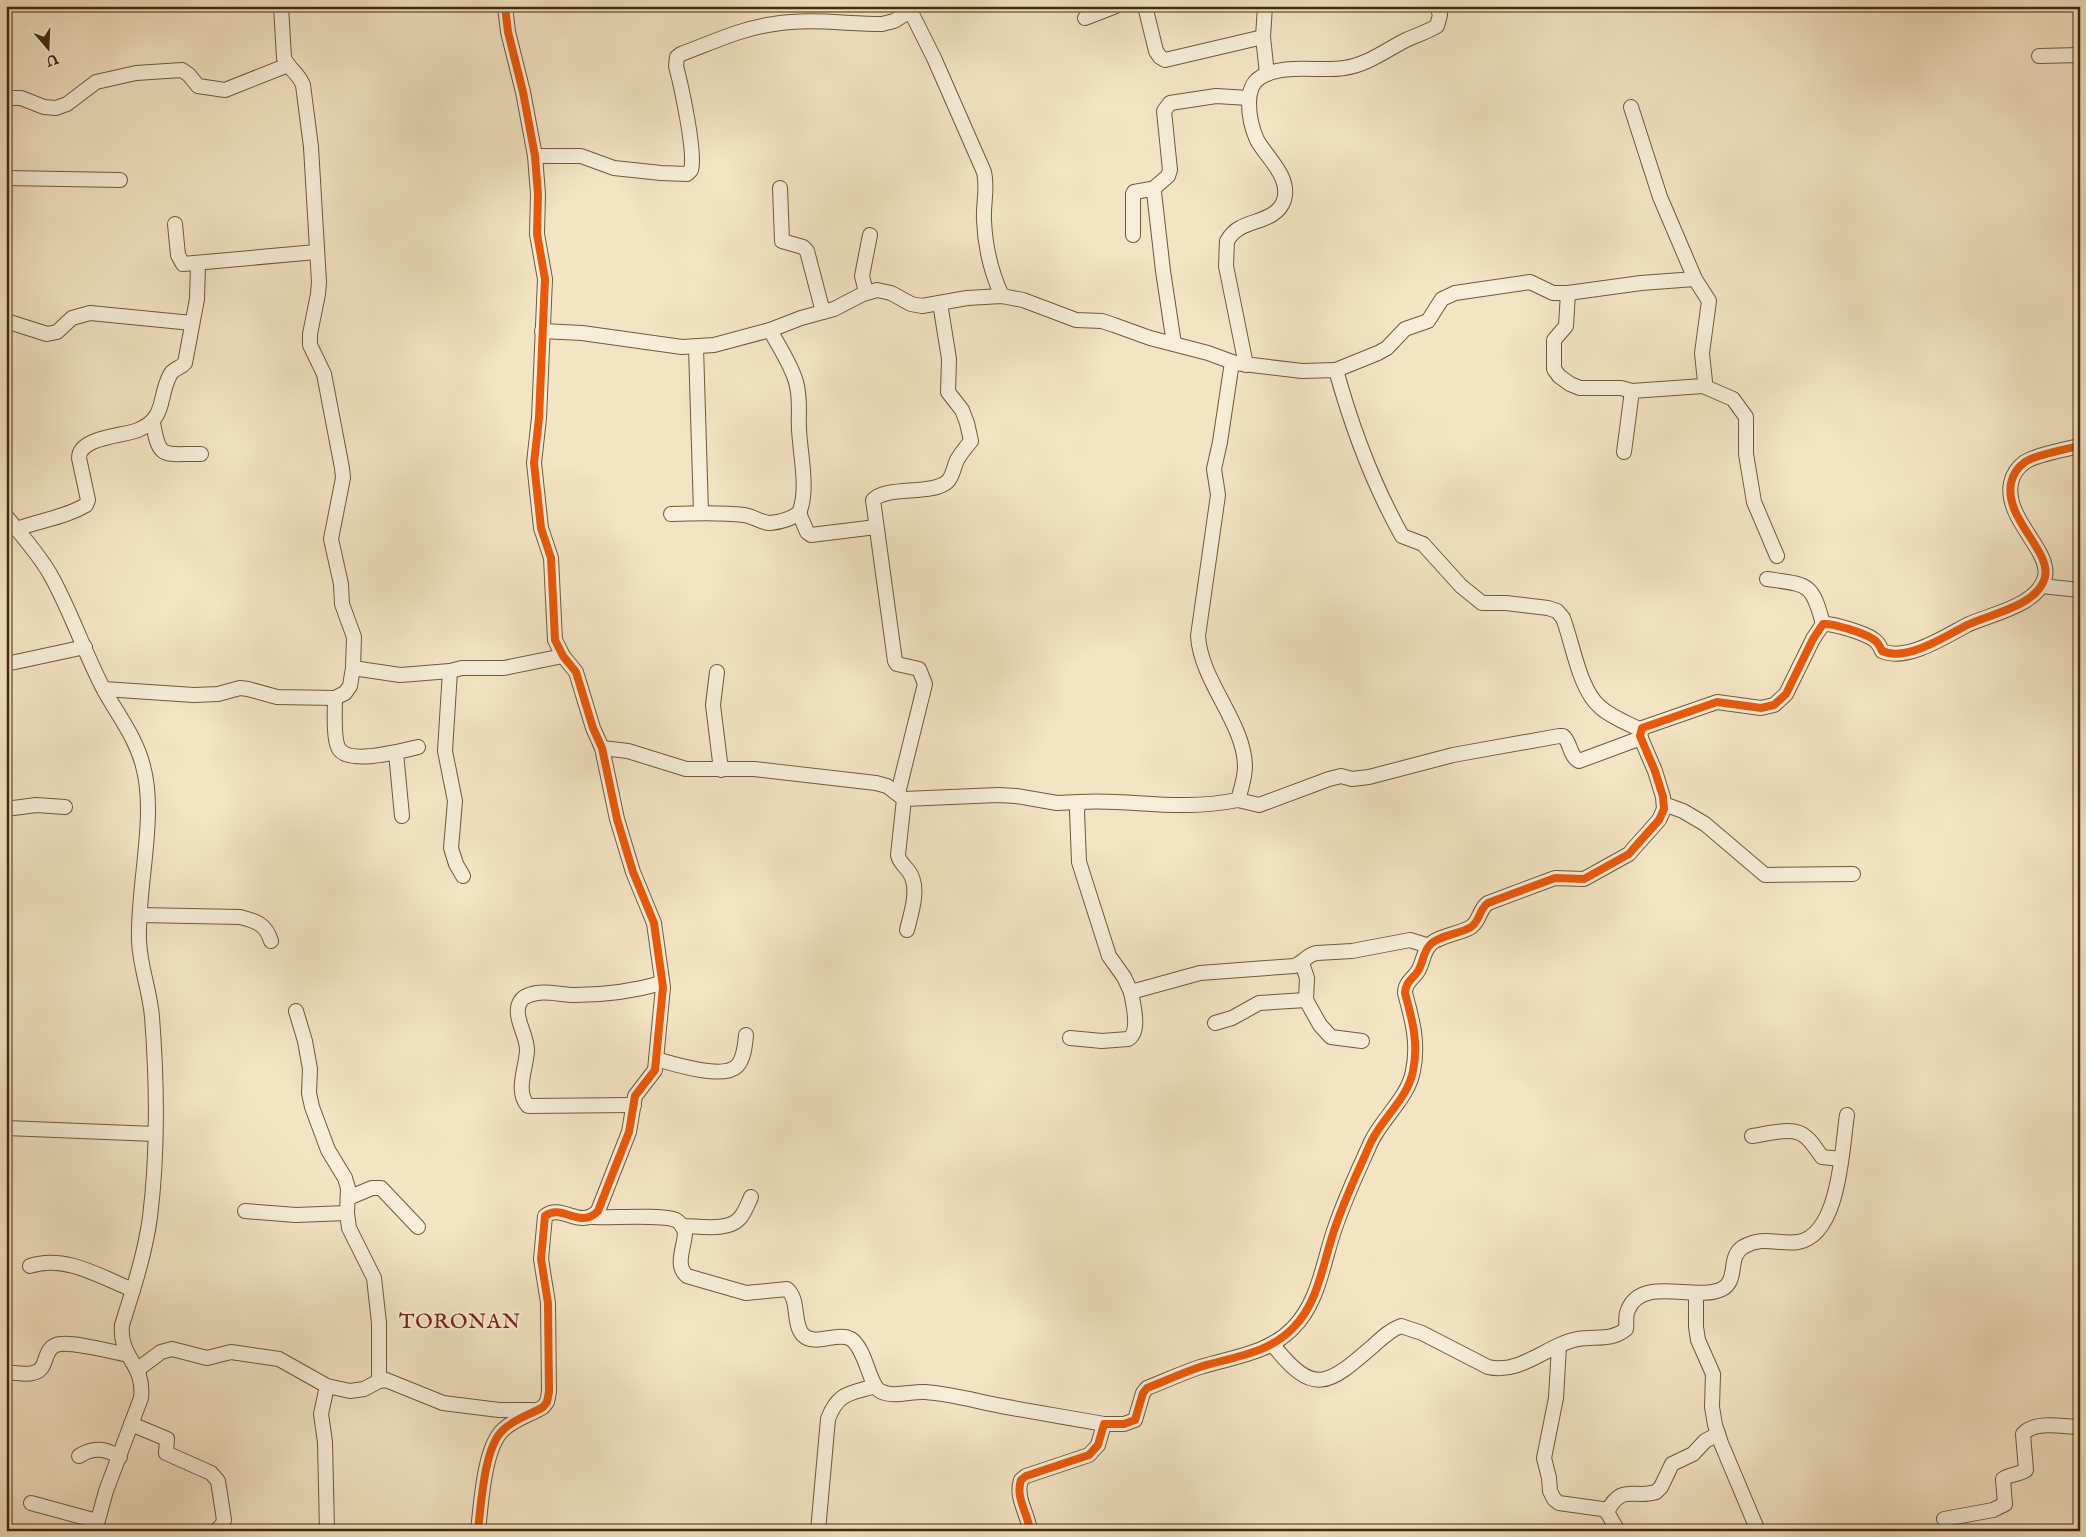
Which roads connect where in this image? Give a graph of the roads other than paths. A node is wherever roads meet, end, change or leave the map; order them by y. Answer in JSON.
{"nodes":[{"id":1,"x":281,"y":6,"type":"edge"},
{"id":2,"x":505,"y":6,"type":"edge"},
{"id":3,"x":1116,"y":6,"type":"edge"},
{"id":4,"x":1145,"y":6,"type":"edge"},
{"id":5,"x":1265,"y":6,"type":"edge"},
{"id":6,"x":1437,"y":6,"type":"edge"},
{"id":7,"x":909,"y":8,"type":"edge"},
{"id":8,"x":1085,"y":18,"type":"dead end"},
{"id":9,"x":1263,"y":37,"type":"junction"},
{"id":10,"x":2080,"y":55,"type":"edge"},
{"id":11,"x":2039,"y":56,"type":"dead end"},
{"id":12,"x":288,"y":65,"type":"junction"},
{"id":13,"x":1266,"y":74,"type":"junction"},
{"id":14,"x":6,"y":98,"type":"edge"},
{"id":15,"x":1249,"y":98,"type":"junction"},
{"id":16,"x":1630,"y":107,"type":"dead end"},
{"id":17,"x":535,"y":156,"type":"junction"},
{"id":18,"x":6,"y":178,"type":"edge"},
{"id":19,"x":120,"y":180,"type":"dead end"},
{"id":20,"x":780,"y":188,"type":"dead end"},
{"id":21,"x":1153,"y":190,"type":"junction"},
{"id":22,"x":176,"y":224,"type":"dead end"},
{"id":23,"x":870,"y":235,"type":"dead end"},
{"id":24,"x":1133,"y":236,"type":"dead end"},
{"id":25,"x":316,"y":252,"type":"junction"},
{"id":26,"x":198,"y":264,"type":"junction"},
{"id":27,"x":1695,"y":279,"type":"junction"},
{"id":28,"x":866,"y":292,"type":"junction"},
{"id":29,"x":1568,"y":293,"type":"junction"},
{"id":30,"x":1002,"y":296,"type":"junction"},
{"id":31,"x":940,"y":303,"type":"junction"},
{"id":32,"x":823,"y":312,"type":"junction"},
{"id":33,"x":6,"y":321,"type":"edge"},
{"id":34,"x":192,"y":323,"type":"junction"},
{"id":35,"x":770,"y":330,"type":"junction"},
{"id":36,"x":542,"y":331,"type":"junction"},
{"id":37,"x":1174,"y":344,"type":"junction"},
{"id":38,"x":696,"y":347,"type":"junction"},
{"id":39,"x":1239,"y":364,"type":"junction"},
{"id":40,"x":1336,"y":370,"type":"junction"},
{"id":41,"x":1703,"y":386,"type":"junction"},
{"id":42,"x":1632,"y":391,"type":"junction"},
{"id":43,"x":153,"y":422,"type":"junction"},
{"id":44,"x":2080,"y":446,"type":"edge"},
{"id":45,"x":1624,"y":452,"type":"dead end"},
{"id":46,"x":202,"y":454,"type":"dead end"},
{"id":47,"x":701,"y":512,"type":"junction"},
{"id":48,"x":799,"y":513,"type":"junction"},
{"id":49,"x":671,"y":514,"type":"dead end"},
{"id":50,"x":6,"y":516,"type":"edge"},
{"id":51,"x":876,"y":527,"type":"junction"},
{"id":52,"x":16,"y":529,"type":"junction"},
{"id":53,"x":1777,"y":556,"type":"dead end"},
{"id":54,"x":1767,"y":579,"type":"dead end"},
{"id":55,"x":2041,"y":586,"type":"junction"},
{"id":56,"x":2080,"y":590,"type":"edge"},
{"id":57,"x":1823,"y":624,"type":"junction"},
{"id":58,"x":85,"y":647,"type":"junction"},
{"id":59,"x":562,"y":656,"type":"junction"},
{"id":60,"x":6,"y":664,"type":"edge"},
{"id":61,"x":353,"y":668,"type":"junction"},
{"id":62,"x":450,"y":671,"type":"junction"},
{"id":63,"x":717,"y":672,"type":"dead end"},
{"id":64,"x":104,"y":689,"type":"junction"},
{"id":65,"x":335,"y":698,"type":"junction"},
{"id":66,"x":1641,"y":734,"type":"junction"},
{"id":67,"x":418,"y":748,"type":"dead end"},
{"id":68,"x":602,"y":748,"type":"junction"},
{"id":69,"x":396,"y":753,"type":"junction"},
{"id":70,"x":721,"y":770,"type":"junction"},
{"id":71,"x":901,"y":796,"type":"junction"},
{"id":72,"x":1238,"y":800,"type":"junction"},
{"id":73,"x":1079,"y":802,"type":"junction"},
{"id":74,"x":1664,"y":804,"type":"junction"},
{"id":75,"x":65,"y":807,"type":"dead end"},
{"id":76,"x":6,"y":809,"type":"edge"},
{"id":77,"x":402,"y":816,"type":"dead end"},
{"id":78,"x":1852,"y":874,"type":"dead end"},
{"id":79,"x":463,"y":876,"type":"dead end"},
{"id":80,"x":140,"y":915,"type":"junction"},
{"id":81,"x":907,"y":930,"type":"dead end"},
{"id":82,"x":271,"y":941,"type":"dead end"},
{"id":83,"x":1429,"y":946,"type":"junction"},
{"id":84,"x":1302,"y":963,"type":"junction"},
{"id":85,"x":662,"y":983,"type":"junction"},
{"id":86,"x":1131,"y":992,"type":"junction"},
{"id":87,"x":1306,"y":1000,"type":"junction"},
{"id":88,"x":296,"y":1010,"type":"dead end"},
{"id":89,"x":1215,"y":1023,"type":"dead end"},
{"id":90,"x":746,"y":1036,"type":"dead end"},
{"id":91,"x":1070,"y":1038,"type":"dead end"},
{"id":92,"x":1362,"y":1041,"type":"dead end"},
{"id":93,"x":656,"y":1059,"type":"junction"},
{"id":94,"x":634,"y":1105,"type":"junction"},
{"id":95,"x":1847,"y":1115,"type":"dead end"},
{"id":96,"x":8,"y":1125,"type":"edge"},
{"id":97,"x":155,"y":1134,"type":"junction"},
{"id":98,"x":1752,"y":1136,"type":"dead end"},
{"id":99,"x":1840,"y":1159,"type":"junction"},
{"id":100,"x":751,"y":1197,"type":"dead end"},
{"id":101,"x":348,"y":1198,"type":"junction"},
{"id":102,"x":245,"y":1211,"type":"dead end"},
{"id":103,"x":347,"y":1214,"type":"junction"},
{"id":104,"x":593,"y":1217,"type":"junction"},
{"id":105,"x":683,"y":1226,"type":"junction"},
{"id":106,"x":418,"y":1227,"type":"dead end"},
{"id":107,"x":30,"y":1266,"type":"dead end"},
{"id":108,"x":133,"y":1290,"type":"junction"},
{"id":109,"x":1696,"y":1293,"type":"junction"},
{"id":110,"x":1273,"y":1345,"type":"junction"},
{"id":111,"x":1559,"y":1346,"type":"junction"},
{"id":112,"x":128,"y":1355,"type":"junction"},
{"id":113,"x":138,"y":1369,"type":"junction"},
{"id":114,"x":6,"y":1372,"type":"edge"},
{"id":115,"x":379,"y":1381,"type":"junction"},
{"id":116,"x":327,"y":1386,"type":"junction"},
{"id":117,"x":875,"y":1386,"type":"junction"},
{"id":118,"x":537,"y":1410,"type":"junction"},
{"id":119,"x":131,"y":1424,"type":"junction"},
{"id":120,"x":1104,"y":1424,"type":"junction"},
{"id":121,"x":2080,"y":1427,"type":"edge"},
{"id":122,"x":1718,"y":1434,"type":"junction"},
{"id":123,"x":79,"y":1456,"type":"dead end"},
{"id":124,"x":120,"y":1456,"type":"junction"},
{"id":125,"x":31,"y":1503,"type":"dead end"},
{"id":126,"x":1607,"y":1512,"type":"junction"},
{"id":127,"x":1944,"y":1519,"type":"dead end"},
{"id":128,"x":96,"y":1526,"type":"edge"},
{"id":129,"x":1757,"y":1529,"type":"edge"},
{"id":130,"x":216,"y":1531,"type":"edge"},
{"id":131,"x":327,"y":1531,"type":"edge"},
{"id":132,"x":478,"y":1531,"type":"edge"},
{"id":133,"x":818,"y":1531,"type":"edge"},
{"id":134,"x":1030,"y":1531,"type":"edge"},
{"id":135,"x":1618,"y":1531,"type":"edge"}],
"edges":[{"from":1,"to":12,"type":"street"},
{"from":2,"to":17,"type":"street"},
{"from":3,"to":8,"type":"street"},
{"from":4,"to":9,"type":"street"},
{"from":5,"to":9,"type":"street"},
{"from":6,"to":13,"type":"street"},
{"from":7,"to":17,"type":"street"},
{"from":7,"to":30,"type":"street"},
{"from":9,"to":13,"type":"street"},
{"from":10,"to":11,"type":"street"},
{"from":12,"to":14,"type":"street"},
{"from":12,"to":25,"type":"street"},
{"from":13,"to":15,"type":"street"},
{"from":15,"to":21,"type":"street"},
{"from":15,"to":39,"type":"street"},
{"from":16,"to":27,"type":"street"},
{"from":17,"to":36,"type":"street"},
{"from":18,"to":19,"type":"street"},
{"from":20,"to":32,"type":"street"},
{"from":21,"to":24,"type":"street"},
{"from":21,"to":37,"type":"street"},
{"from":22,"to":26,"type":"street"},
{"from":23,"to":28,"type":"street"},
{"from":25,"to":26,"type":"street"},
{"from":25,"to":61,"type":"street"},
{"from":26,"to":34,"type":"street"},
{"from":27,"to":29,"type":"street"},
{"from":27,"to":41,"type":"street"},
{"from":28,"to":31,"type":"street"},
{"from":28,"to":32,"type":"street"},
{"from":29,"to":40,"type":"street"},
{"from":29,"to":42,"type":"street"},
{"from":30,"to":31,"type":"street"},
{"from":30,"to":37,"type":"street"},
{"from":31,"to":51,"type":"street"},
{"from":32,"to":35,"type":"street"},
{"from":33,"to":34,"type":"street"},
{"from":34,"to":43,"type":"street"},
{"from":35,"to":38,"type":"street"},
{"from":35,"to":48,"type":"street"},
{"from":36,"to":38,"type":"street"},
{"from":36,"to":59,"type":"street"},
{"from":37,"to":39,"type":"street"},
{"from":38,"to":47,"type":"street"},
{"from":39,"to":40,"type":"street"},
{"from":39,"to":72,"type":"street"},
{"from":40,"to":66,"type":"street"},
{"from":41,"to":42,"type":"street"},
{"from":41,"to":53,"type":"street"},
{"from":42,"to":45,"type":"street"},
{"from":43,"to":46,"type":"street"},
{"from":43,"to":52,"type":"street"},
{"from":44,"to":55,"type":"street"},
{"from":47,"to":48,"type":"street"},
{"from":47,"to":49,"type":"street"},
{"from":48,"to":51,"type":"street"},
{"from":50,"to":52,"type":"street"},
{"from":51,"to":71,"type":"street"},
{"from":52,"to":58,"type":"street"},
{"from":54,"to":57,"type":"street"},
{"from":55,"to":56,"type":"street"},
{"from":55,"to":57,"type":"street"},
{"from":57,"to":66,"type":"street"},
{"from":58,"to":60,"type":"street"},
{"from":58,"to":64,"type":"street"},
{"from":59,"to":62,"type":"street"},
{"from":59,"to":68,"type":"street"},
{"from":61,"to":62,"type":"street"},
{"from":61,"to":65,"type":"street"},
{"from":62,"to":79,"type":"street"},
{"from":63,"to":70,"type":"street"},
{"from":64,"to":65,"type":"street"},
{"from":64,"to":80,"type":"street"},
{"from":65,"to":69,"type":"street"},
{"from":66,"to":72,"type":"street"},
{"from":66,"to":74,"type":"street"},
{"from":67,"to":69,"type":"street"},
{"from":68,"to":70,"type":"street"},
{"from":68,"to":85,"type":"street"},
{"from":69,"to":77,"type":"street"},
{"from":70,"to":71,"type":"street"},
{"from":71,"to":73,"type":"street"},
{"from":71,"to":81,"type":"street"},
{"from":72,"to":73,"type":"street"},
{"from":73,"to":86,"type":"street"},
{"from":74,"to":78,"type":"street"},
{"from":74,"to":83,"type":"street"},
{"from":75,"to":76,"type":"street"},
{"from":80,"to":82,"type":"street"},
{"from":80,"to":97,"type":"street"},
{"from":83,"to":84,"type":"street"},
{"from":83,"to":110,"type":"street"},
{"from":84,"to":86,"type":"street"},
{"from":84,"to":87,"type":"street"},
{"from":85,"to":93,"type":"street"},
{"from":85,"to":94,"type":"street"},
{"from":86,"to":91,"type":"street"},
{"from":87,"to":89,"type":"street"},
{"from":87,"to":92,"type":"street"},
{"from":88,"to":101,"type":"street"},
{"from":90,"to":93,"type":"street"},
{"from":93,"to":94,"type":"street"},
{"from":94,"to":104,"type":"street"},
{"from":95,"to":99,"type":"street"},
{"from":96,"to":97,"type":"street"},
{"from":97,"to":108,"type":"street"},
{"from":98,"to":99,"type":"street"},
{"from":99,"to":109,"type":"street"},
{"from":100,"to":105,"type":"street"},
{"from":101,"to":103,"type":"street"},
{"from":101,"to":106,"type":"street"},
{"from":102,"to":103,"type":"street"},
{"from":103,"to":115,"type":"street"},
{"from":104,"to":105,"type":"street"},
{"from":104,"to":118,"type":"street"},
{"from":105,"to":117,"type":"street"},
{"from":107,"to":108,"type":"street"},
{"from":108,"to":112,"type":"street"},
{"from":109,"to":111,"type":"street"},
{"from":109,"to":122,"type":"street"},
{"from":110,"to":111,"type":"street"},
{"from":110,"to":120,"type":"street"},
{"from":111,"to":126,"type":"street"},
{"from":112,"to":113,"type":"street"},
{"from":112,"to":114,"type":"street"},
{"from":113,"to":116,"type":"street"},
{"from":113,"to":119,"type":"street"},
{"from":115,"to":116,"type":"street"},
{"from":115,"to":118,"type":"street"},
{"from":116,"to":131,"type":"street"},
{"from":117,"to":120,"type":"street"},
{"from":117,"to":133,"type":"street"},
{"from":118,"to":132,"type":"street"},
{"from":119,"to":124,"type":"street"},
{"from":119,"to":130,"type":"street"},
{"from":120,"to":134,"type":"street"},
{"from":121,"to":127,"type":"street"},
{"from":122,"to":126,"type":"street"},
{"from":122,"to":129,"type":"street"},
{"from":123,"to":124,"type":"street"},
{"from":124,"to":128,"type":"street"},
{"from":125,"to":128,"type":"street"},
{"from":126,"to":135,"type":"street"}]}
